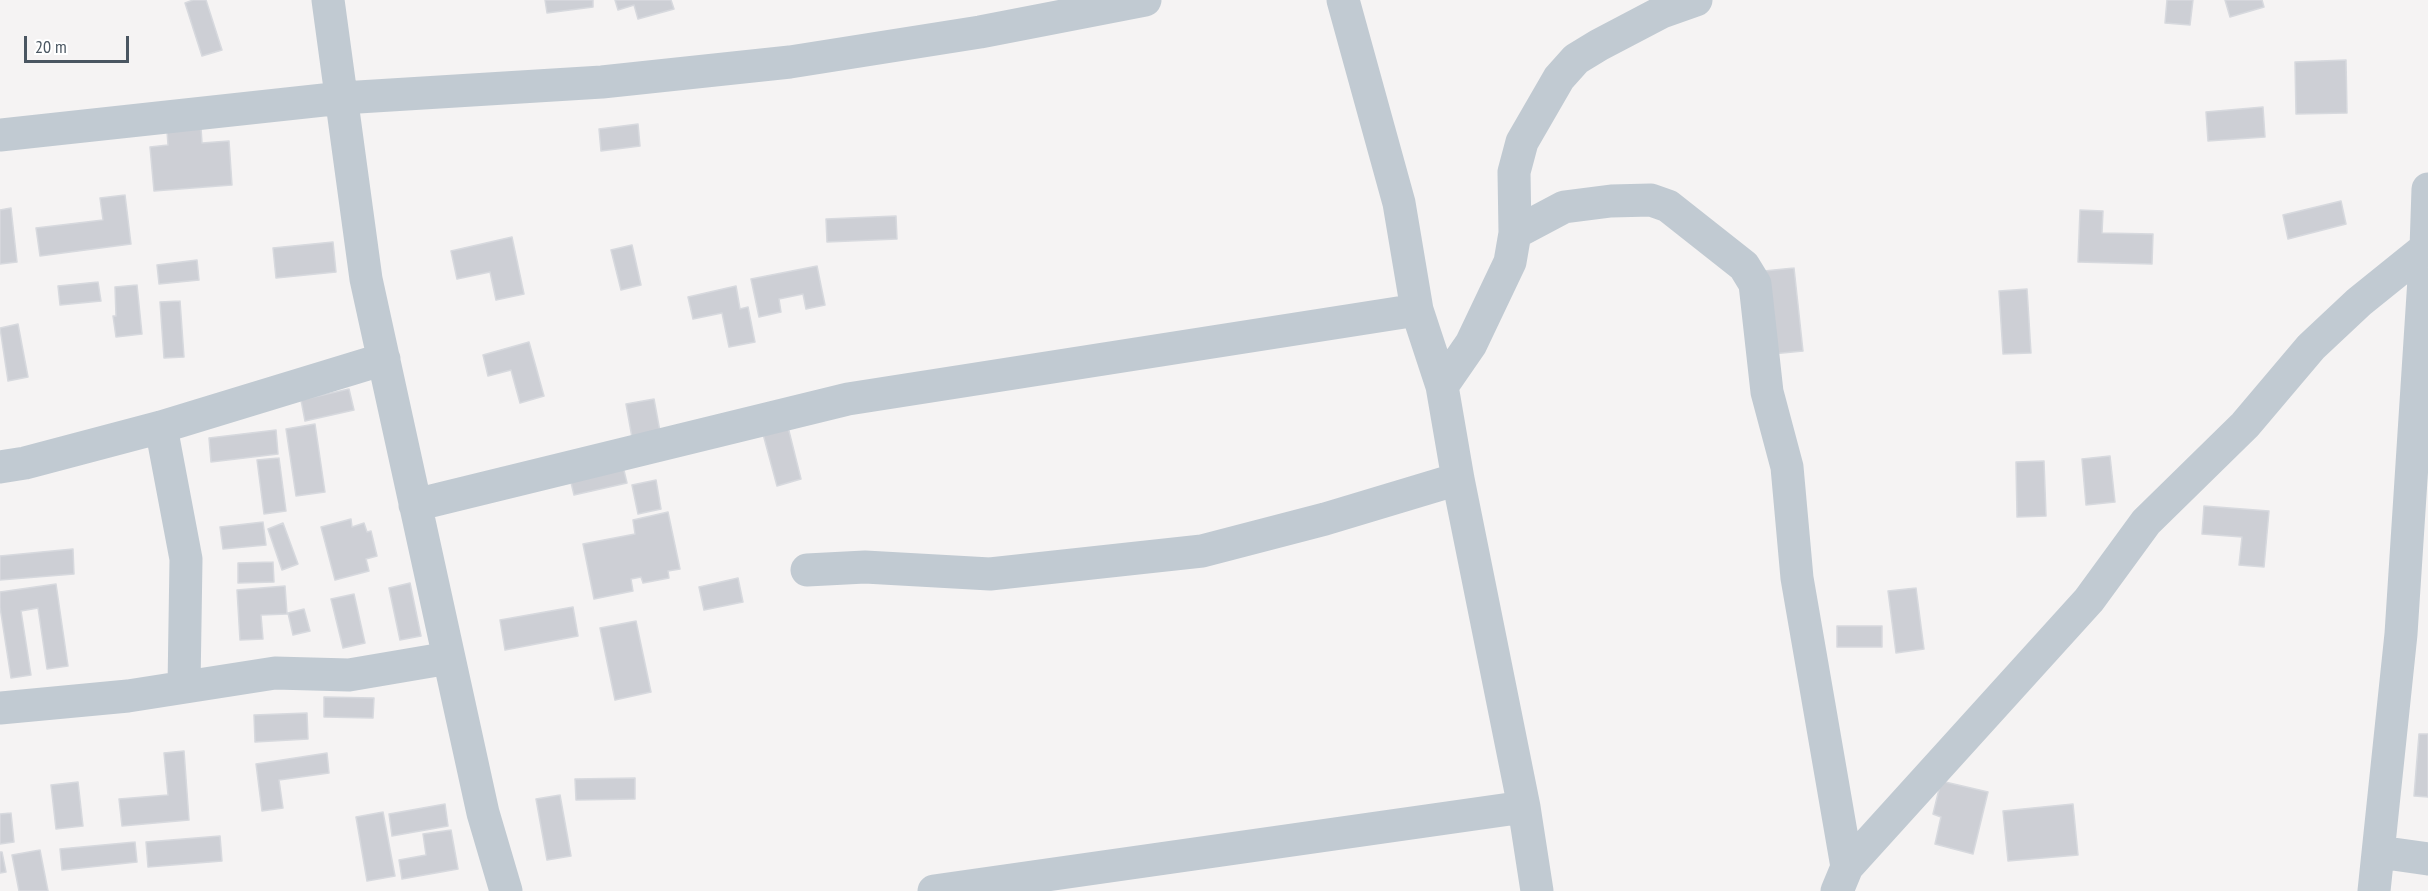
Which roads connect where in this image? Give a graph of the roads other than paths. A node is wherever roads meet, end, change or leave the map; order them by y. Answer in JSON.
{"nodes":[{"id":1,"x":328,"y":0,"type":"edge"},
{"id":2,"x":1145,"y":0,"type":"edge"},
{"id":3,"x":1343,"y":0,"type":"edge"},
{"id":4,"x":1696,"y":0,"type":"edge"},
{"id":5,"x":342,"y":98,"type":"junction"},
{"id":6,"x":0,"y":135,"type":"edge"},
{"id":7,"x":2428,"y":189,"type":"edge"},
{"id":8,"x":2428,"y":198,"type":"edge"},
{"id":9,"x":1515,"y":233,"type":"junction"},
{"id":10,"x":2426,"y":248,"type":"junction"},
{"id":11,"x":1417,"y":310,"type":"junction"},
{"id":12,"x":384,"y":359,"type":"junction"},
{"id":13,"x":1442,"y":386,"type":"junction"},
{"id":14,"x":160,"y":427,"type":"junction"},
{"id":15,"x":0,"y":467,"type":"edge"},
{"id":16,"x":1458,"y":479,"type":"junction"},
{"id":17,"x":415,"y":505,"type":"junction"},
{"id":18,"x":807,"y":570,"type":"dead end"},
{"id":19,"x":448,"y":658,"type":"junction"},
{"id":20,"x":184,"y":687,"type":"junction"},
{"id":21,"x":0,"y":708,"type":"edge"},
{"id":22,"x":1524,"y":807,"type":"junction"},
{"id":23,"x":2379,"y":852,"type":"junction"},
{"id":24,"x":2428,"y":859,"type":"edge"},
{"id":25,"x":1842,"y":879,"type":"edge"},
{"id":26,"x":506,"y":891,"type":"edge"},
{"id":27,"x":934,"y":891,"type":"edge"},
{"id":28,"x":1537,"y":891,"type":"edge"},
{"id":29,"x":2374,"y":891,"type":"edge"}],
"edges":[{"from":1,"to":5,"type":"street"},
{"from":2,"to":5,"type":"street"},
{"from":3,"to":11,"type":"street"},
{"from":4,"to":9,"type":"street"},
{"from":5,"to":6,"type":"street"},
{"from":5,"to":12,"type":"street"},
{"from":7,"to":8,"type":"street"},
{"from":8,"to":10,"type":"street"},
{"from":9,"to":13,"type":"street"},
{"from":9,"to":25,"type":"street"},
{"from":10,"to":23,"type":"street"},
{"from":10,"to":25,"type":"street"},
{"from":11,"to":13,"type":"street"},
{"from":11,"to":17,"type":"street"},
{"from":12,"to":14,"type":"street"},
{"from":12,"to":17,"type":"street"},
{"from":13,"to":16,"type":"street"},
{"from":14,"to":15,"type":"street"},
{"from":14,"to":20,"type":"street"},
{"from":16,"to":18,"type":"street"},
{"from":16,"to":22,"type":"street"},
{"from":17,"to":19,"type":"street"},
{"from":19,"to":20,"type":"street"},
{"from":19,"to":26,"type":"street"},
{"from":20,"to":21,"type":"street"},
{"from":22,"to":27,"type":"street"},
{"from":22,"to":28,"type":"street"},
{"from":23,"to":24,"type":"street"},
{"from":23,"to":29,"type":"street"}]}
